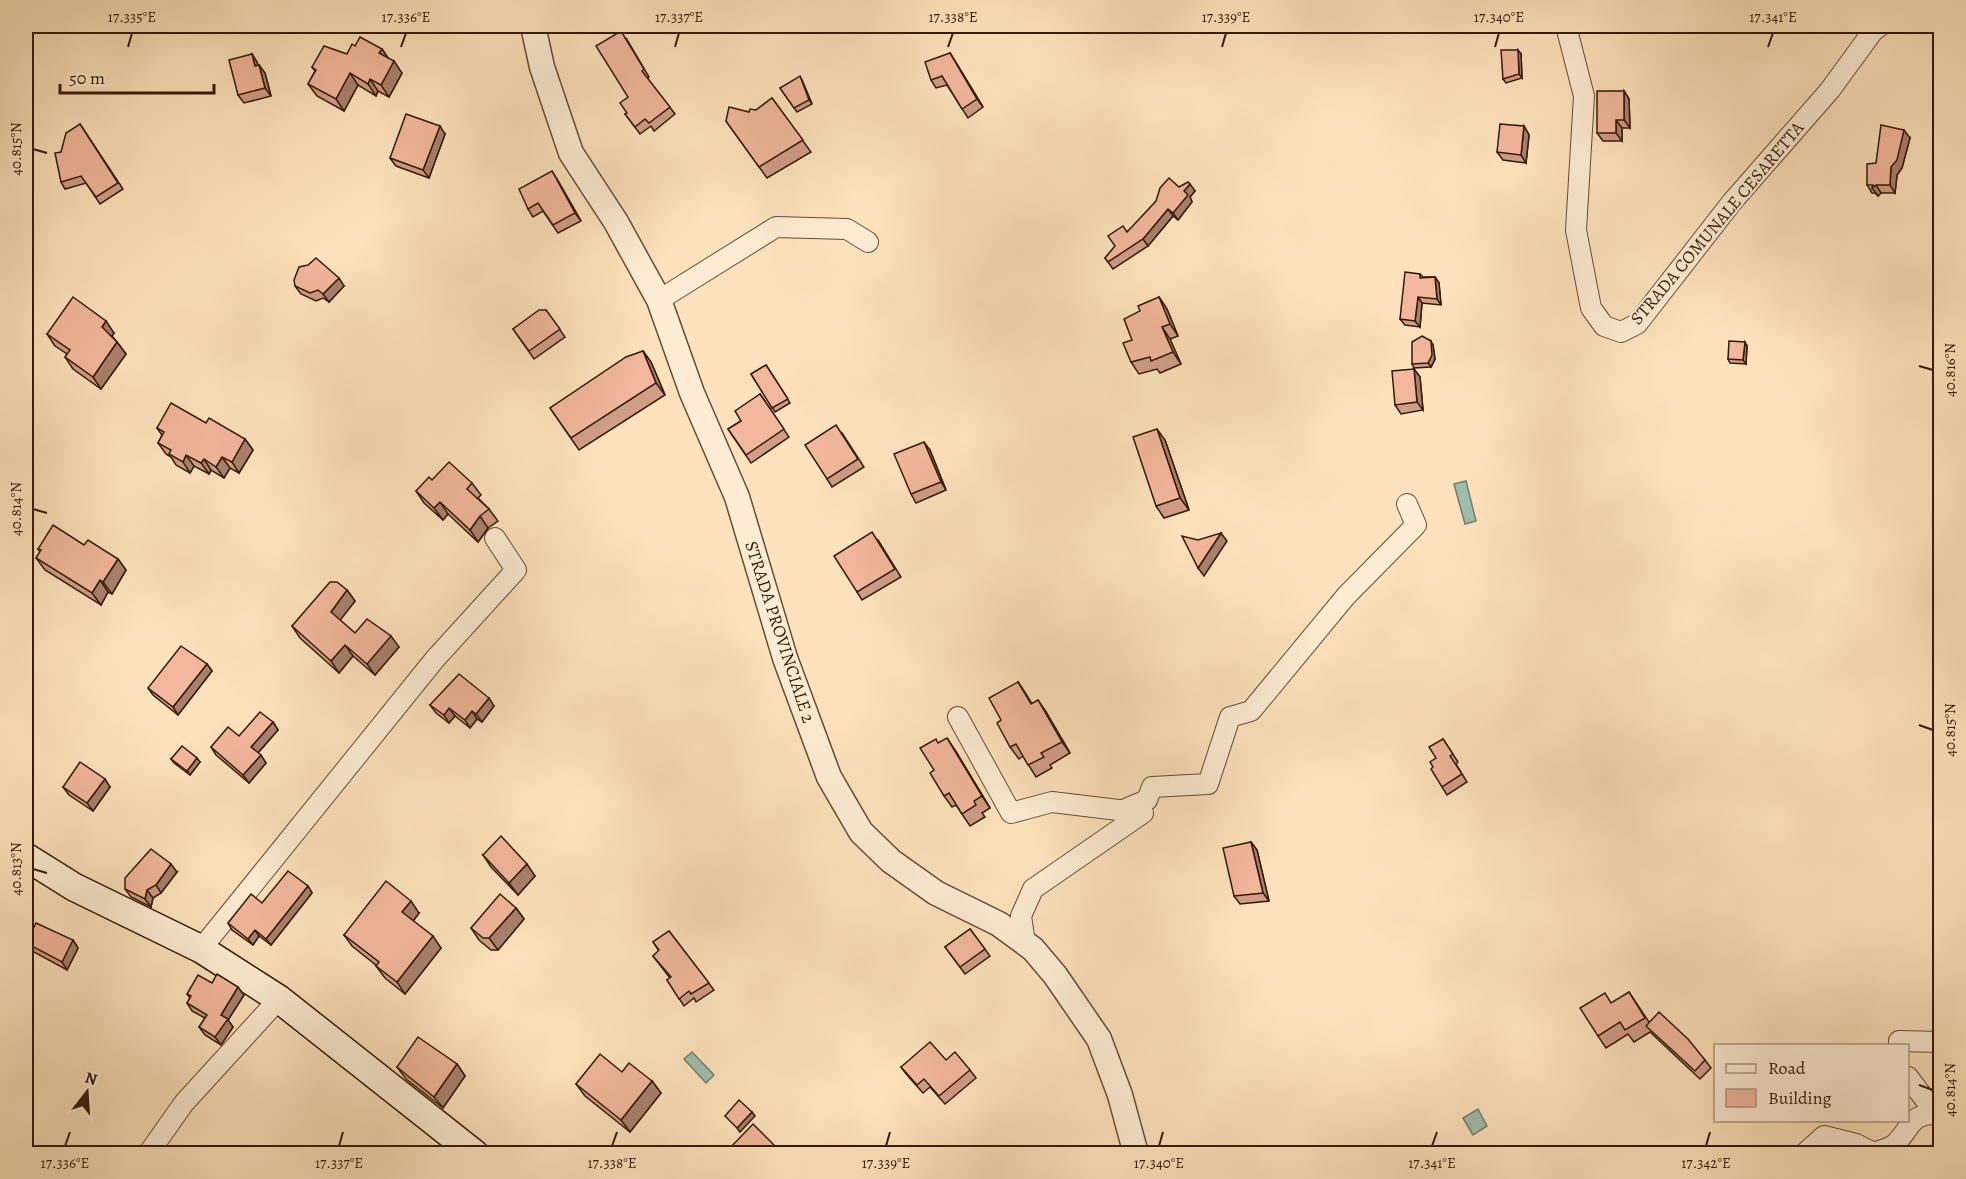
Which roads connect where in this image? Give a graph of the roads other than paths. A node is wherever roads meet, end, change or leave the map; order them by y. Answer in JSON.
{"nodes":[{"id":1,"x":533,"y":26,"type":"edge"},
{"id":2,"x":1566,"y":26,"type":"edge"},
{"id":3,"x":1880,"y":26,"type":"edge"},
{"id":4,"x":868,"y":242,"type":"dead end"},
{"id":5,"x":659,"y":300,"type":"junction"},
{"id":6,"x":1407,"y":504,"type":"dead end"},
{"id":7,"x":495,"y":537,"type":"dead end"},
{"id":8,"x":958,"y":717,"type":"dead end"},
{"id":9,"x":1121,"y":811,"type":"junction"},
{"id":10,"x":26,"y":857,"type":"edge"},
{"id":11,"x":1025,"y":943,"type":"junction"},
{"id":12,"x":201,"y":949,"type":"junction"},
{"id":13,"x":279,"y":999,"type":"junction"},
{"id":14,"x":1941,"y":1042,"type":"edge"},
{"id":15,"x":1899,"y":1044,"type":"edge"},
{"id":16,"x":1909,"y":1078,"type":"edge"},
{"id":17,"x":1938,"y":1114,"type":"edge"},
{"id":18,"x":148,"y":1154,"type":"edge"},
{"id":19,"x":475,"y":1154,"type":"edge"},
{"id":20,"x":1136,"y":1154,"type":"edge"},
{"id":21,"x":1804,"y":1154,"type":"edge"}],
"edges":[{"from":1,"to":5,"type":"street","name":"STRADA PROVINCIALE 2"},
{"from":2,"to":3,"type":"street","name":"STRADA COMUNALE CESARETTA"},
{"from":4,"to":5,"type":"street"},
{"from":5,"to":11,"type":"street","name":"STRADA PROVINCIALE 2"},
{"from":6,"to":9,"type":"street"},
{"from":7,"to":12,"type":"street"},
{"from":8,"to":9,"type":"street"},
{"from":9,"to":11,"type":"street"},
{"from":10,"to":12,"type":"main road"},
{"from":11,"to":20,"type":"street","name":"STRADA PROVINCIALE 2"},
{"from":12,"to":13,"type":"main road"},
{"from":13,"to":18,"type":"street"},
{"from":13,"to":19,"type":"main road"},
{"from":14,"to":15,"type":"street"},
{"from":16,"to":17,"type":"street"},
{"from":17,"to":21,"type":"street"}]}
